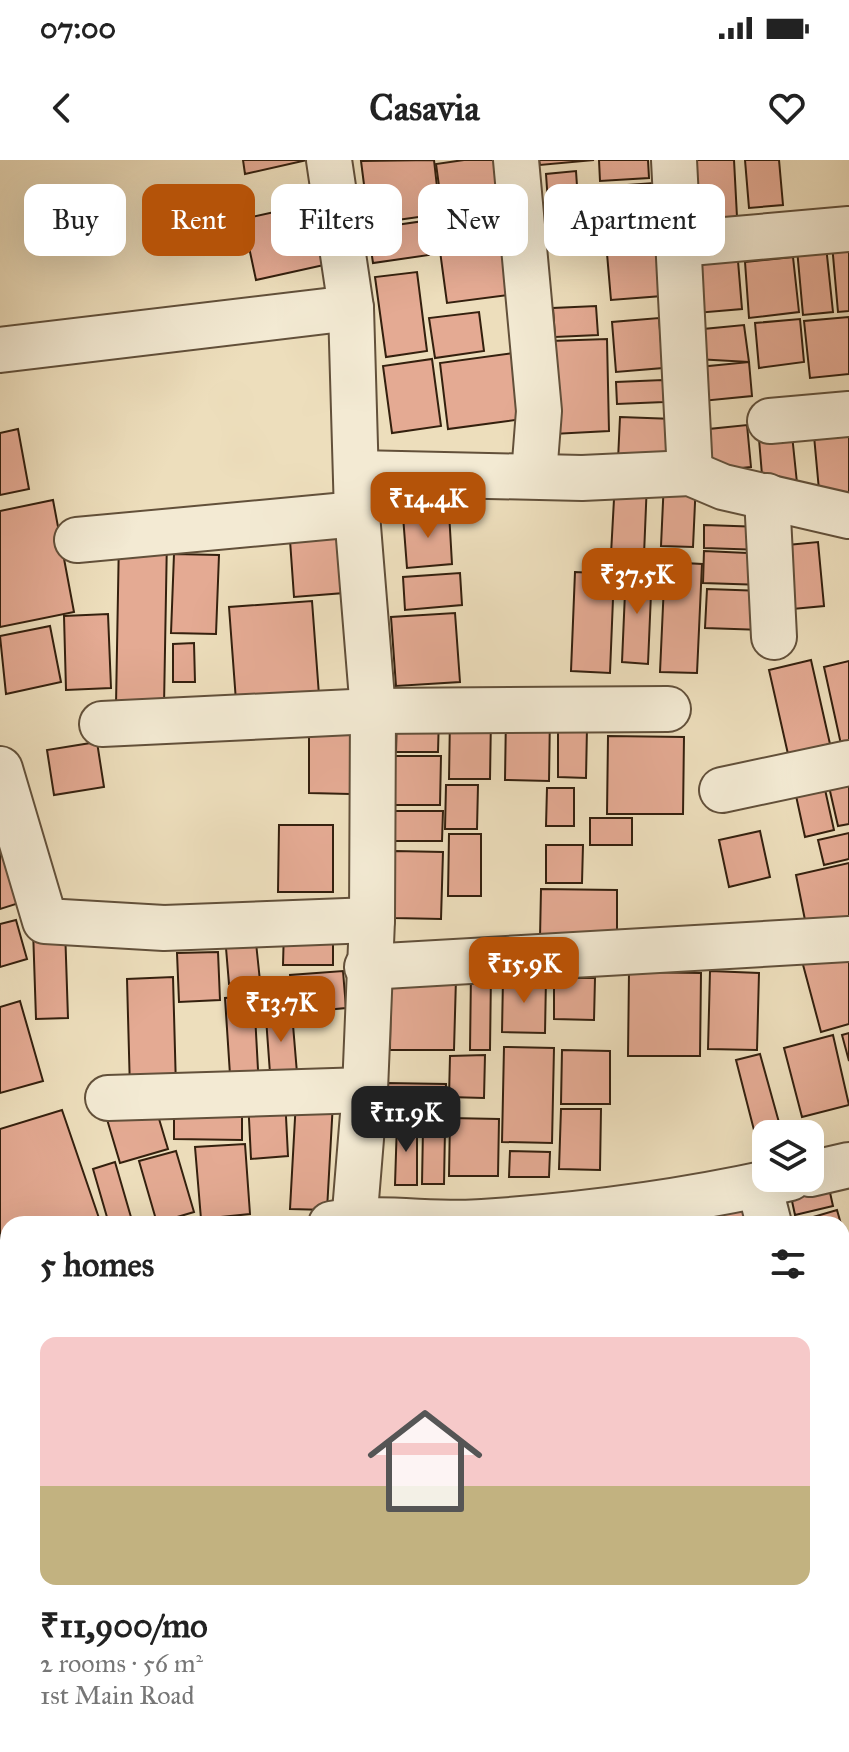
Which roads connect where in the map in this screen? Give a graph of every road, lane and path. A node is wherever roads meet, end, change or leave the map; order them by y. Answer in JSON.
{"nodes":[{"id":1,"x":329,"y":160,"type":"edge"},
{"id":2,"x":516,"y":160,"type":"edge"},
{"id":3,"x":674,"y":160,"type":"edge"},
{"id":4,"x":675,"y":184,"type":"edge"},
{"id":5,"x":849,"y":229,"type":"edge"},
{"id":6,"x":725,"y":240,"type":"edge"},
{"id":7,"x":680,"y":256,"type":"edge"},
{"id":8,"x":351,"y":308,"type":"junction"},
{"id":9,"x":0,"y":350,"type":"edge"},
{"id":10,"x":849,"y":414,"type":"edge"},
{"id":11,"x":770,"y":421,"type":"dead end"},
{"id":12,"x":690,"y":473,"type":"junction"},
{"id":13,"x":534,"y":475,"type":"junction"},
{"id":14,"x":357,"y":493,"type":"junction"},
{"id":15,"x":767,"y":496,"type":"junction"},
{"id":16,"x":849,"y":516,"type":"edge"},
{"id":17,"x":77,"y":540,"type":"dead end"},
{"id":18,"x":774,"y":637,"type":"dead end"},
{"id":19,"x":668,"y":709,"type":"dead end"},
{"id":20,"x":373,"y":711,"type":"junction"},
{"id":21,"x":102,"y":724,"type":"dead end"},
{"id":22,"x":849,"y":763,"type":"edge"},
{"id":23,"x":0,"y":769,"type":"edge"},
{"id":24,"x":722,"y":790,"type":"dead end"},
{"id":25,"x":372,"y":920,"type":"junction"},
{"id":26,"x":849,"y":939,"type":"edge"},
{"id":27,"x":367,"y":967,"type":"junction"},
{"id":28,"x":365,"y":1090,"type":"junction"},
{"id":29,"x":108,"y":1098,"type":"dead end"},
{"id":30,"x":849,"y":1165,"type":"edge"},
{"id":31,"x":824,"y":1171,"type":"edge"},
{"id":32,"x":773,"y":1196,"type":"edge"},
{"id":33,"x":347,"y":1216,"type":"edge"},
{"id":34,"x":594,"y":1216,"type":"edge"}],
"edges":[{"from":1,"to":8,"type":"street"},
{"from":2,"to":13,"type":"street"},
{"from":3,"to":4,"type":"street"},
{"from":5,"to":6,"type":"street"},
{"from":7,"to":12,"type":"street"},
{"from":8,"to":9,"type":"street"},
{"from":8,"to":14,"type":"street"},
{"from":10,"to":11,"type":"street"},
{"from":12,"to":13,"type":"street"},
{"from":12,"to":15,"type":"street"},
{"from":13,"to":14,"type":"street"},
{"from":14,"to":17,"type":"street"},
{"from":14,"to":20,"type":"street"},
{"from":15,"to":16,"type":"street"},
{"from":15,"to":18,"type":"street"},
{"from":19,"to":20,"type":"street"},
{"from":20,"to":21,"type":"street"},
{"from":20,"to":25,"type":"street"},
{"from":22,"to":24,"type":"street"},
{"from":23,"to":25,"type":"street"},
{"from":25,"to":27,"type":"street"},
{"from":26,"to":27,"type":"street"},
{"from":27,"to":28,"type":"street"},
{"from":28,"to":29,"type":"street"},
{"from":28,"to":33,"type":"street"},
{"from":30,"to":31,"type":"street"},
{"from":32,"to":34,"type":"street"}]}
